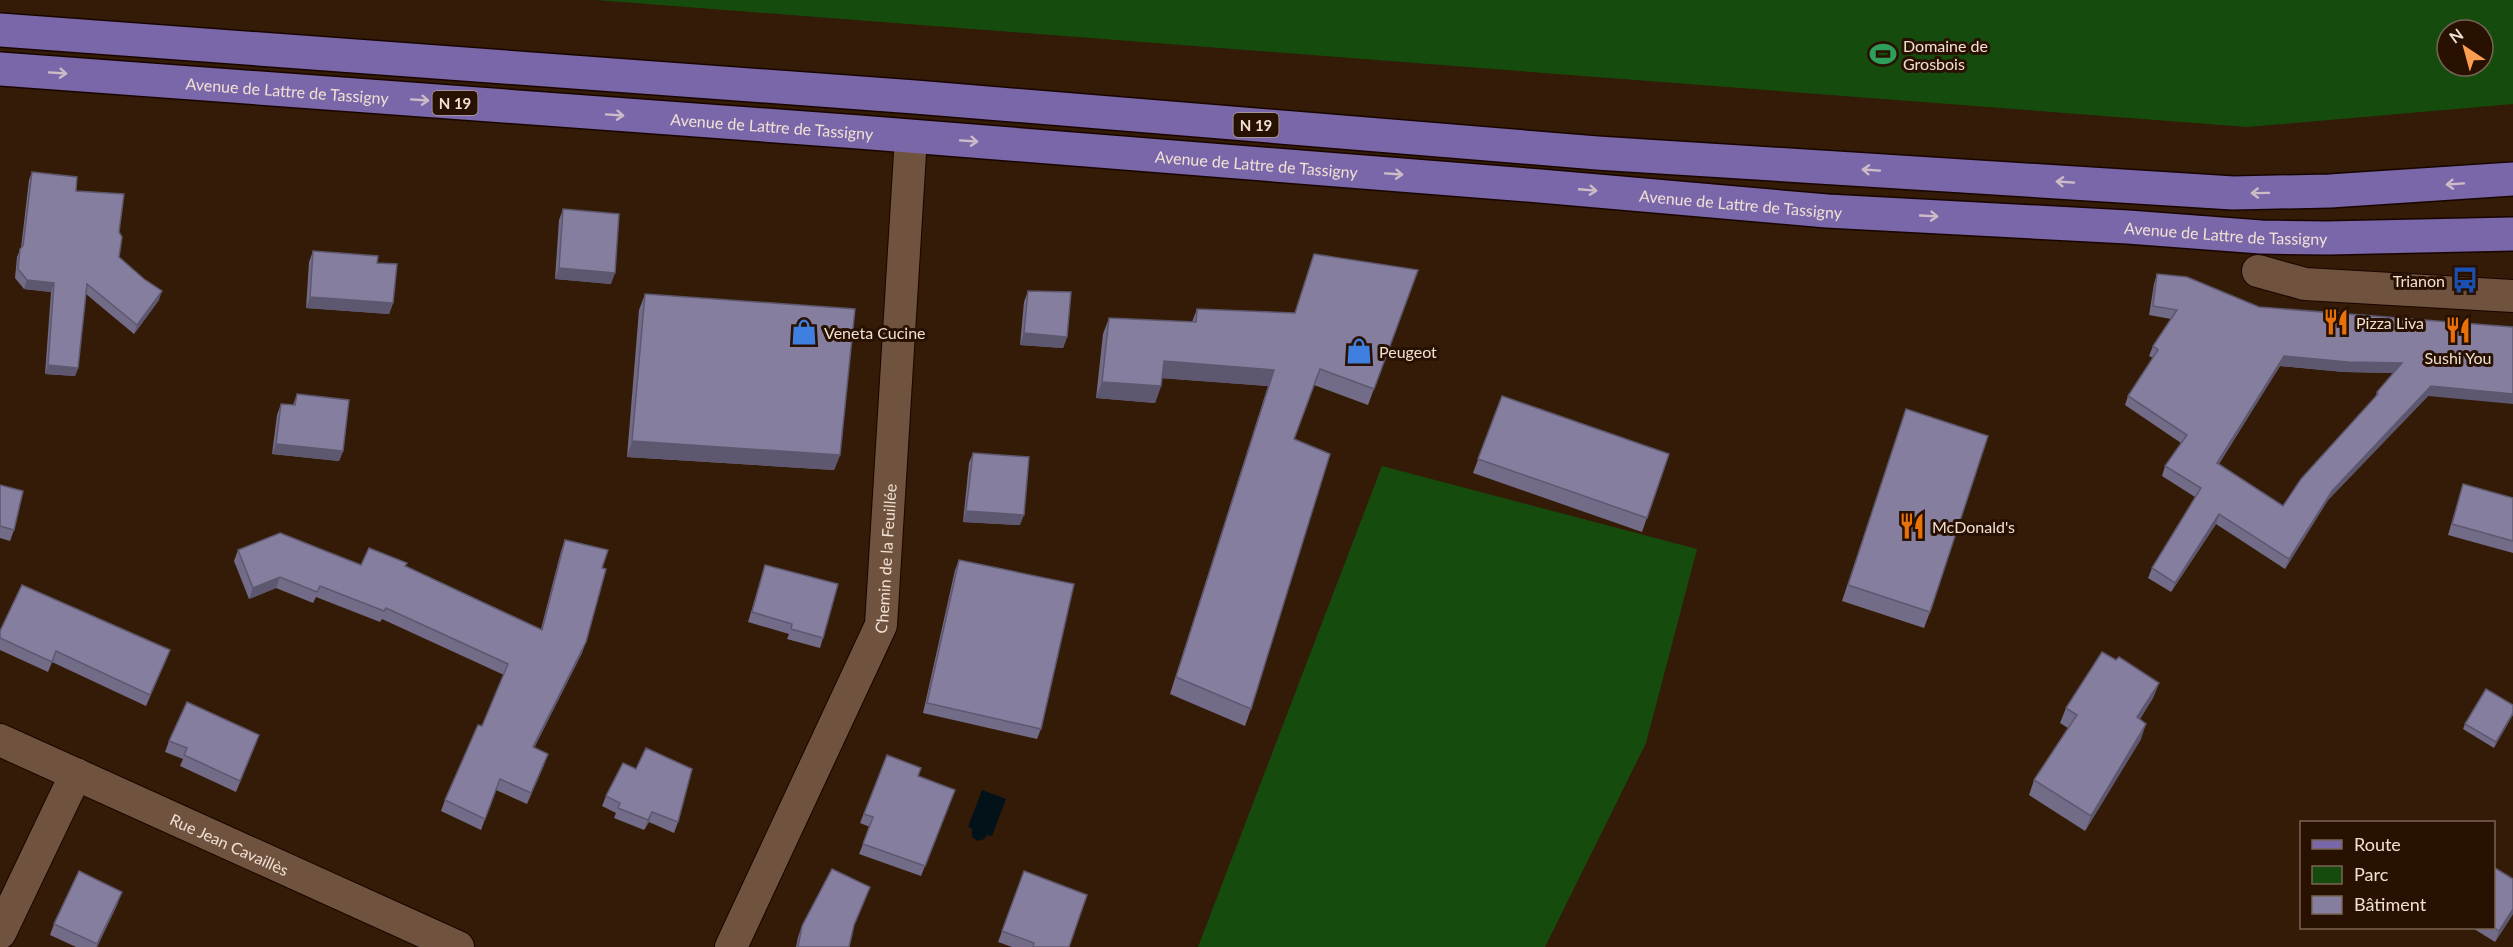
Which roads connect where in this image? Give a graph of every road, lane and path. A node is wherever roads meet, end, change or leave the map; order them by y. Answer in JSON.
{"nodes":[{"id":1,"x":0,"y":30,"type":"edge"},
{"id":2,"x":0,"y":69,"type":"edge"},
{"id":3,"x":911,"y":137,"type":"junction"},
{"id":4,"x":2513,"y":179,"type":"edge"},
{"id":5,"x":2513,"y":234,"type":"edge"},
{"id":6,"x":2258,"y":271,"type":"dead end"},
{"id":7,"x":2513,"y":296,"type":"edge"},
{"id":8,"x":0,"y":740,"type":"edge"},
{"id":9,"x":76,"y":774,"type":"junction"},
{"id":10,"x":0,"y":933,"type":"edge"},
{"id":11,"x":458,"y":947,"type":"edge"},
{"id":12,"x":731,"y":947,"type":"edge"}],
"edges":[{"from":4,"to":1,"type":"main road","number":"N 19","one_way":true},
{"from":2,"to":3,"type":"main road","name":"Avenue de Lattre de Tassigny","number":"N 19","one_way":true},
{"from":3,"to":5,"type":"main road","name":"Avenue de Lattre de Tassigny","number":"N 19","one_way":true},
{"from":3,"to":12,"type":"street","name":"Chemin de la Feuillée"},
{"from":6,"to":7,"type":"street"},
{"from":8,"to":9,"type":"street","name":"Rue Jean Cavaillès"},
{"from":9,"to":10,"type":"street"},
{"from":9,"to":11,"type":"street","name":"Rue Jean Cavaillès"}]}
